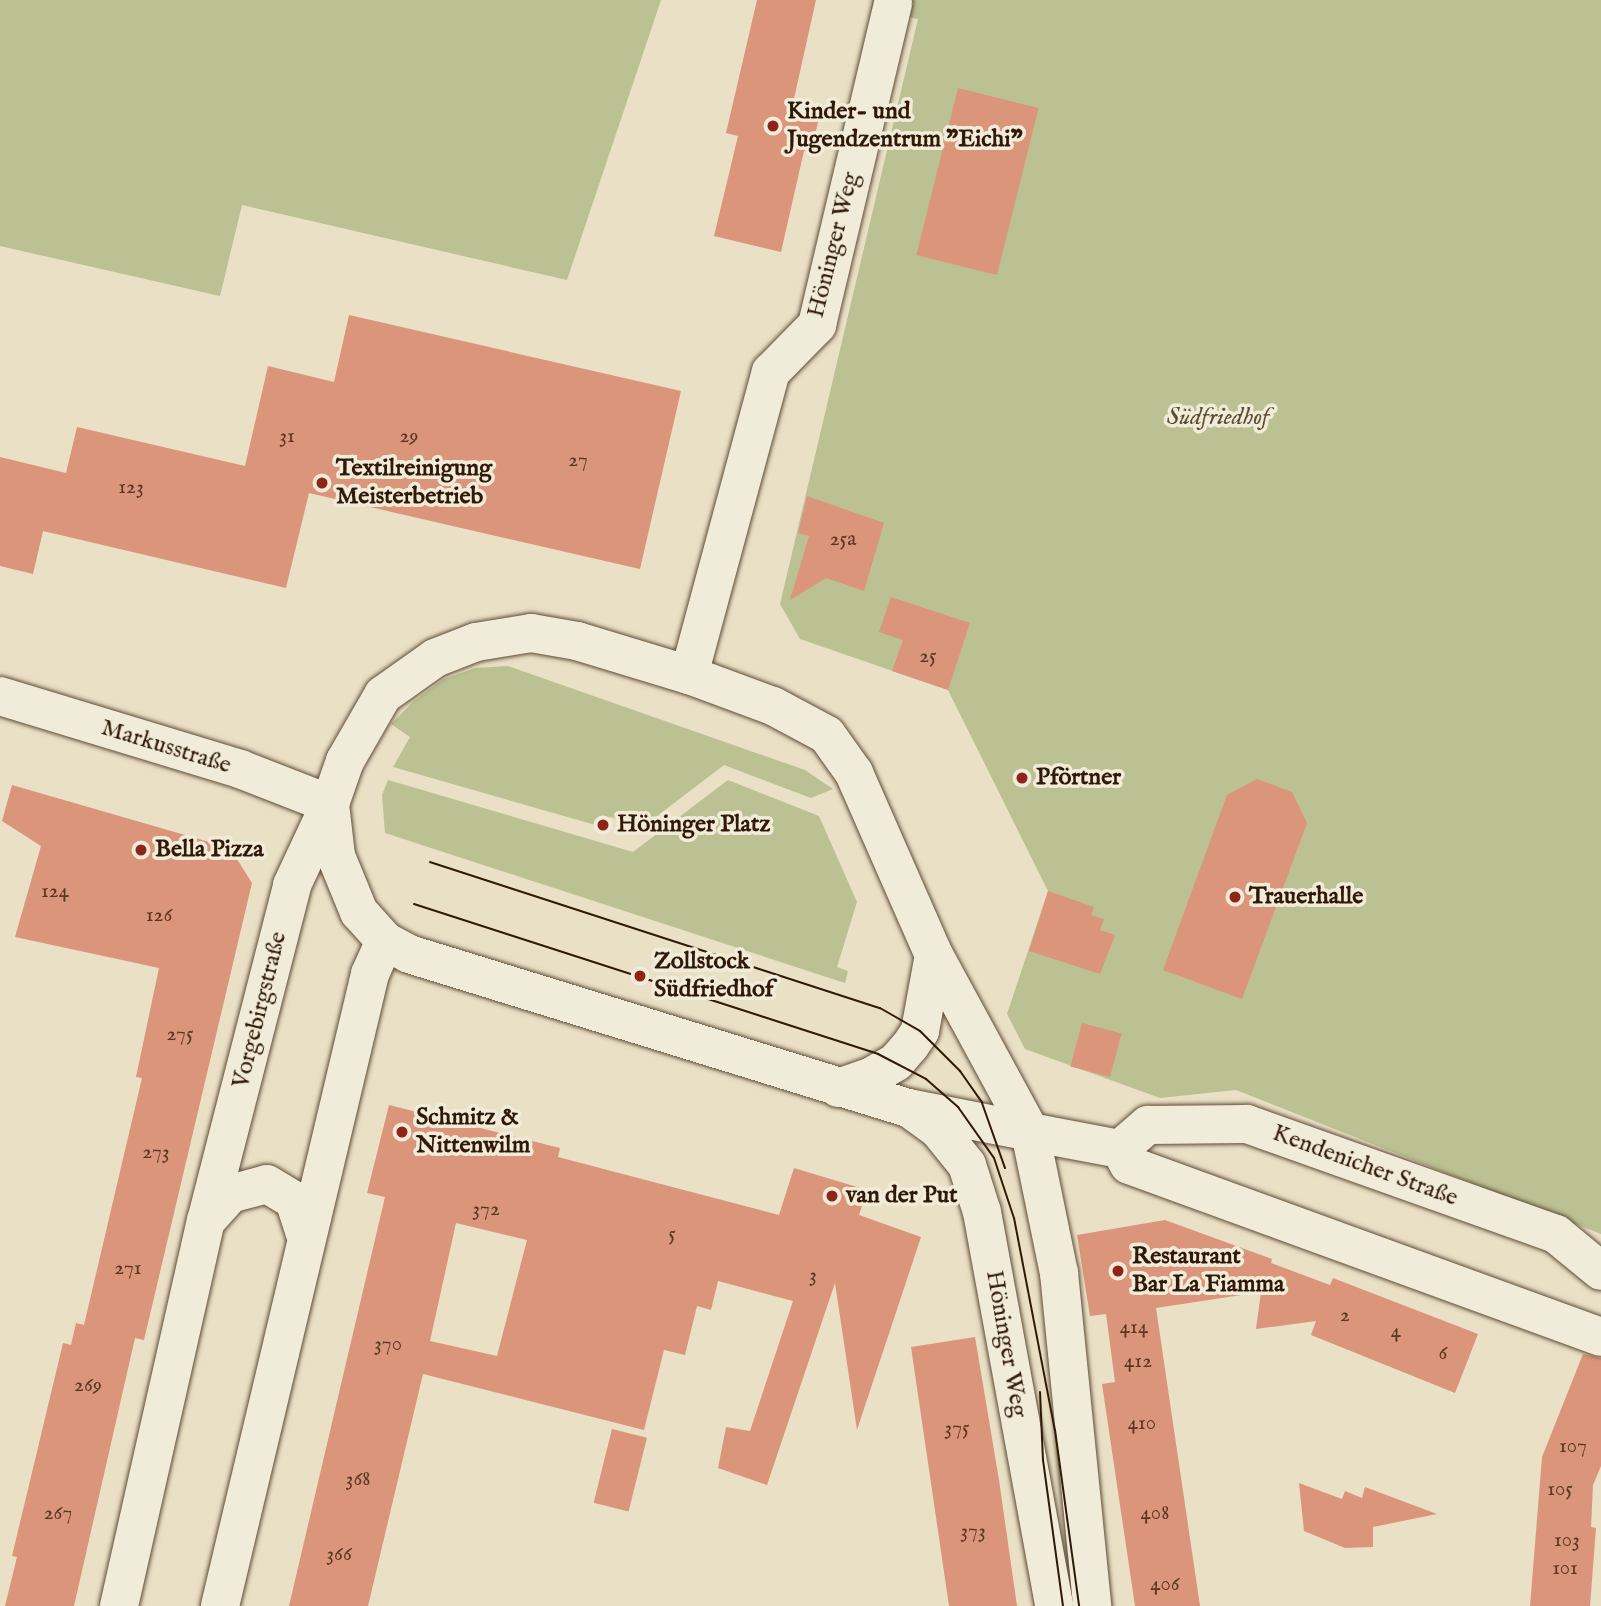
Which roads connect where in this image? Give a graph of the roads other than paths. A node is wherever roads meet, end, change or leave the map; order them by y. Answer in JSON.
{"nodes":[{"id":1,"x":893,"y":3,"type":"dead end"},
{"id":2,"x":689,"y":675,"type":"junction"},
{"id":3,"x":0,"y":696,"type":"edge"},
{"id":4,"x":330,"y":804,"type":"junction"},
{"id":5,"x":385,"y":941,"type":"junction"},
{"id":6,"x":934,"y":955,"type":"junction"},
{"id":7,"x":838,"y":1088,"type":"junction"},
{"id":8,"x":908,"y":1108,"type":"junction"},
{"id":9,"x":1030,"y":1132,"type":"junction"},
{"id":10,"x":1119,"y":1149,"type":"junction"},
{"id":11,"x":206,"y":1222,"type":"junction"},
{"id":12,"x":306,"y":1236,"type":"junction"},
{"id":13,"x":1601,"y":1270,"type":"edge"},
{"id":14,"x":1601,"y":1337,"type":"edge"},
{"id":15,"x":119,"y":1606,"type":"edge"},
{"id":16,"x":220,"y":1606,"type":"edge"},
{"id":17,"x":1054,"y":1606,"type":"edge"},
{"id":18,"x":1092,"y":1606,"type":"edge"}],
"edges":[{"from":1,"to":2,"type":"street","name":"Höninger Weg"},
{"from":2,"to":4,"type":"street"},
{"from":2,"to":6,"type":"street"},
{"from":3,"to":4,"type":"street","name":"Markusstraße"},
{"from":4,"to":5,"type":"street"},
{"from":4,"to":11,"type":"street","name":"Vorgebirgstraße"},
{"from":5,"to":7,"type":"street"},
{"from":5,"to":12,"type":"street"},
{"from":6,"to":7,"type":"street"},
{"from":6,"to":9,"type":"street"},
{"from":7,"to":8,"type":"street"},
{"from":8,"to":9,"type":"street"},
{"from":8,"to":17,"type":"street","name":"Höninger Weg"},
{"from":9,"to":10,"type":"street"},
{"from":9,"to":18,"type":"street"},
{"from":10,"to":13,"type":"street","name":"Kendenicher Straße"},
{"from":10,"to":14,"type":"street"},
{"from":11,"to":12,"type":"street","name":"Vorgebirgstraße"},
{"from":11,"to":15,"type":"street","name":"Vorgebirgstraße"},
{"from":12,"to":16,"type":"street"}]}
